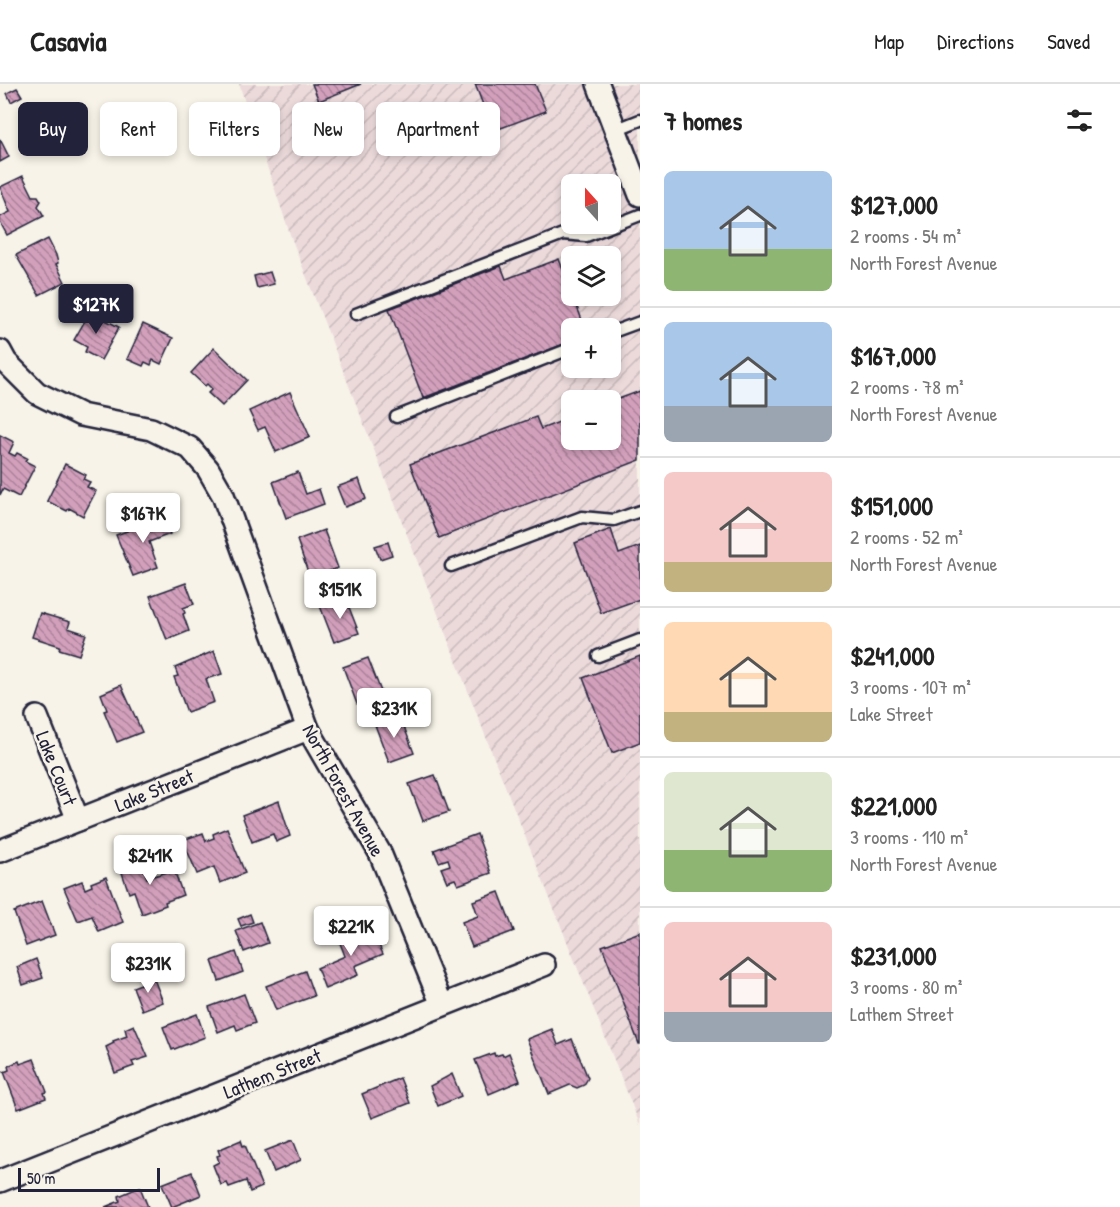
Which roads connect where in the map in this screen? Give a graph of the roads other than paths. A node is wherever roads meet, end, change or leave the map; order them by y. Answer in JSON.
{"nodes":[{"id":1,"x":598,"y":84,"type":"edge"},
{"id":2,"x":640,"y":120,"type":"edge"},
{"id":3,"x":615,"y":130,"type":"junction"},
{"id":4,"x":640,"y":195,"type":"edge"},
{"id":5,"x":640,"y":215,"type":"edge"},
{"id":6,"x":356,"y":314,"type":"dead end"},
{"id":7,"x":640,"y":322,"type":"edge"},
{"id":8,"x":621,"y":329,"type":"edge"},
{"id":9,"x":0,"y":351,"type":"edge"},
{"id":10,"x":561,"y":352,"type":"edge"},
{"id":11,"x":396,"y":417,"type":"dead end"},
{"id":12,"x":640,"y":511,"type":"edge"},
{"id":13,"x":452,"y":566,"type":"dead end"},
{"id":14,"x":640,"y":640,"type":"edge"},
{"id":15,"x":598,"y":656,"type":"dead end"},
{"id":16,"x":37,"y":717,"type":"dead end"},
{"id":17,"x":308,"y":729,"type":"junction"},
{"id":18,"x":78,"y":820,"type":"junction"},
{"id":19,"x":0,"y":851,"type":"edge"},
{"id":20,"x":544,"y":965,"type":"dead end"},
{"id":21,"x":442,"y":1005,"type":"junction"},
{"id":22,"x":0,"y":1181,"type":"edge"}],
"edges":[{"from":1,"to":3,"type":"street"},
{"from":2,"to":3,"type":"lane"},
{"from":3,"to":4,"type":"street"},
{"from":5,"to":6,"type":"lane"},
{"from":7,"to":8,"type":"lane"},
{"from":9,"to":17,"type":"street","name":"North Forest Avenue"},
{"from":10,"to":11,"type":"lane"},
{"from":12,"to":13,"type":"lane"},
{"from":14,"to":15,"type":"lane"},
{"from":16,"to":18,"type":"street","name":"Lake Court"},
{"from":17,"to":18,"type":"street","name":"Lake Street"},
{"from":17,"to":21,"type":"street","name":"North Forest Avenue"},
{"from":18,"to":19,"type":"street","name":"Lake Street"},
{"from":20,"to":21,"type":"street","name":"Lathem Street"},
{"from":21,"to":22,"type":"street","name":"Lathem Street"}]}
